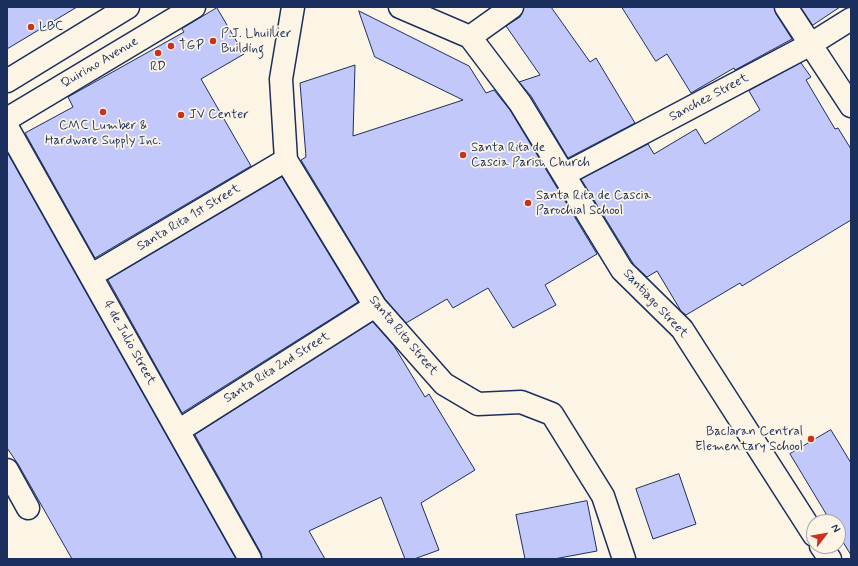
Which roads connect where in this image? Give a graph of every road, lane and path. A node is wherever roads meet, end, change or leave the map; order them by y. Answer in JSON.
{"nodes":[{"id":1,"x":128,"y":7,"type":"edge"},
{"id":2,"x":194,"y":7,"type":"edge"},
{"id":3,"x":293,"y":7,"type":"edge"},
{"id":4,"x":400,"y":7,"type":"edge"},
{"id":5,"x":512,"y":7,"type":"edge"},
{"id":6,"x":786,"y":7,"type":"edge"},
{"id":7,"x":851,"y":19,"type":"edge"},
{"id":8,"x":470,"y":37,"type":"junction"},
{"id":9,"x":811,"y":44,"type":"junction"},
{"id":10,"x":7,"y":81,"type":"edge"},
{"id":11,"x":851,"y":106,"type":"edge"},
{"id":12,"x":7,"y":119,"type":"edge"},
{"id":13,"x":7,"y":127,"type":"edge"},
{"id":14,"x":286,"y":160,"type":"junction"},
{"id":15,"x":565,"y":174,"type":"junction"},
{"id":16,"x":92,"y":275,"type":"junction"},
{"id":17,"x":375,"y":306,"type":"junction"},
{"id":18,"x":178,"y":431,"type":"junction"},
{"id":19,"x":7,"y":470,"type":"edge"},
{"id":20,"x":28,"y":508,"type":"dead end"},
{"id":21,"x":806,"y":523,"type":"edge"},
{"id":22,"x":250,"y":559,"type":"edge"},
{"id":23,"x":624,"y":559,"type":"edge"}],
"edges":[{"from":1,"to":10,"type":"street"},
{"from":2,"to":12,"type":"street","name":"Quirino Avenue"},
{"from":3,"to":14,"type":"street","name":"Santa Rita Street"},
{"from":4,"to":8,"type":"street","name":"Santiago Street"},
{"from":5,"to":8,"type":"street"},
{"from":6,"to":9,"type":"street"},
{"from":7,"to":9,"type":"street","name":"Sanchez Street"},
{"from":8,"to":15,"type":"street","name":"Santiago Street"},
{"from":9,"to":11,"type":"street"},
{"from":9,"to":15,"type":"street","name":"Sanchez Street"},
{"from":13,"to":16,"type":"street","name":"4 de Julio Street"},
{"from":14,"to":16,"type":"street","name":"Santa Rita 1st Street"},
{"from":14,"to":17,"type":"street","name":"Santa Rita Street"},
{"from":15,"to":21,"type":"street","name":"Santiago Street"},
{"from":16,"to":18,"type":"street","name":"4 de Julio Street"},
{"from":17,"to":18,"type":"street","name":"Santa Rita 2nd Street"},
{"from":17,"to":23,"type":"street","name":"Santa Rita Street"},
{"from":18,"to":22,"type":"street","name":"4 de Julio Street"},
{"from":19,"to":20,"type":"street"}]}
